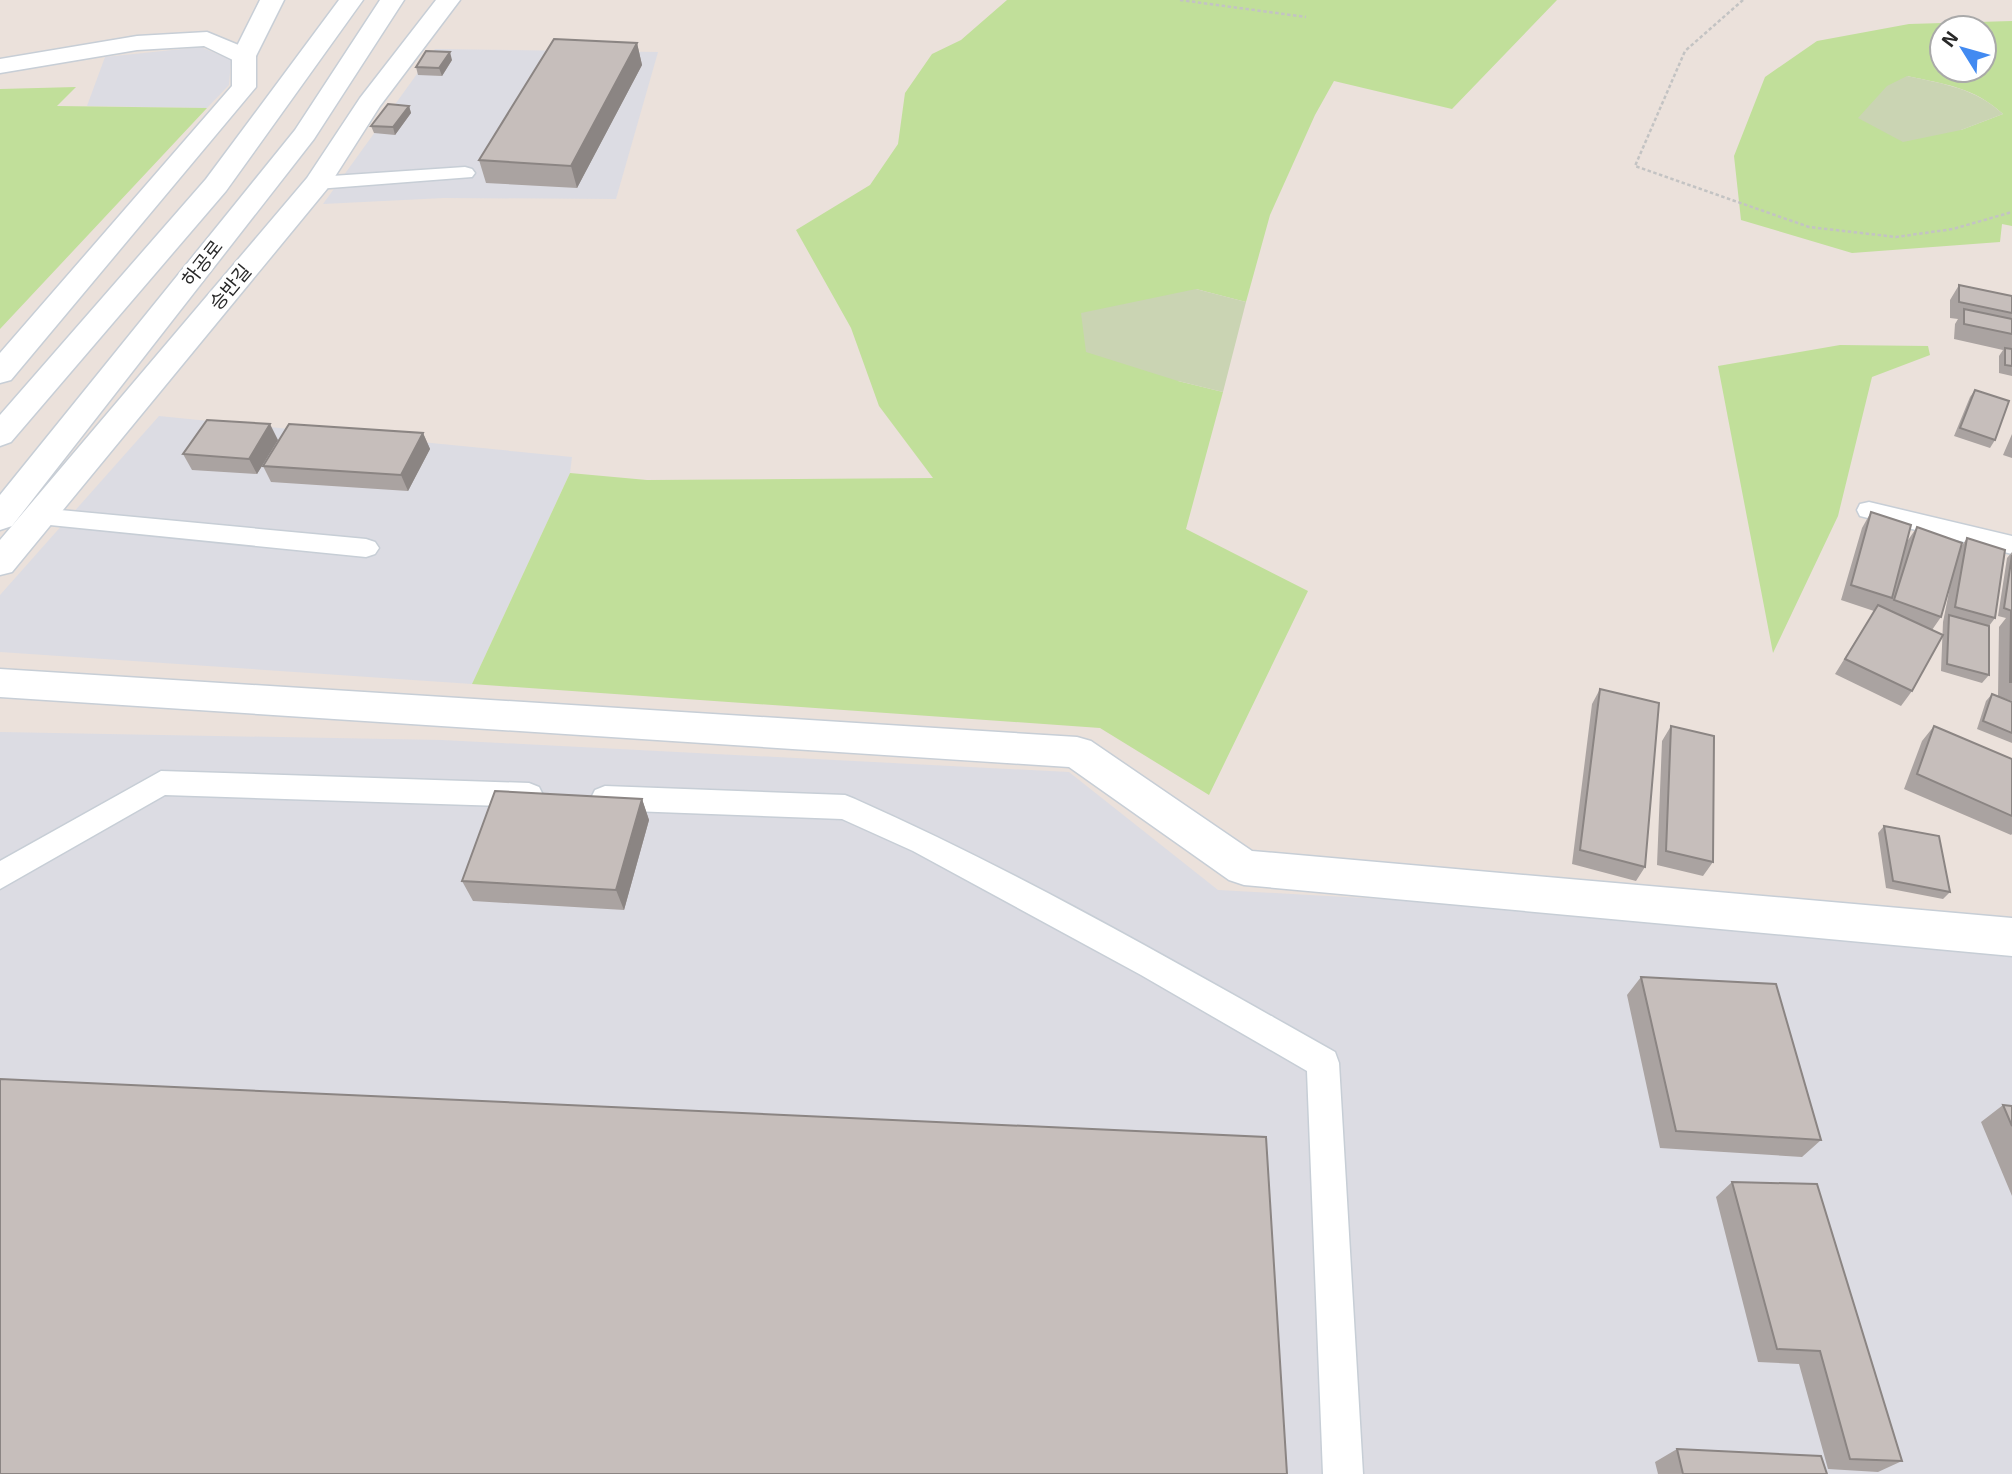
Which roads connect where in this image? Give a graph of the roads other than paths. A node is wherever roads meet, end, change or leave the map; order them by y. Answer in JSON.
{"nodes":[{"id":1,"x":272,"y":0,"type":"edge"},
{"id":2,"x":351,"y":0,"type":"edge"},
{"id":3,"x":392,"y":0,"type":"edge"},
{"id":4,"x":448,"y":0,"type":"edge"},
{"id":5,"x":244,"y":56,"type":"junction"},
{"id":6,"x":0,"y":66,"type":"edge"},
{"id":7,"x":465,"y":173,"type":"dead end"},
{"id":8,"x":317,"y":183,"type":"junction"},
{"id":9,"x":0,"y":373,"type":"edge"},
{"id":10,"x":0,"y":435,"type":"edge"},
{"id":11,"x":1869,"y":510,"type":"edge"},
{"id":12,"x":39,"y":517,"type":"junction"},
{"id":13,"x":0,"y":518,"type":"edge"},
{"id":14,"x":2012,"y":545,"type":"edge"},
{"id":15,"x":366,"y":548,"type":"dead end"},
{"id":16,"x":0,"y":563,"type":"edge"},
{"id":17,"x":0,"y":683,"type":"edge"},
{"id":18,"x":0,"y":876,"type":"edge"},
{"id":19,"x":2012,"y":937,"type":"edge"},
{"id":20,"x":1343,"y":1474,"type":"edge"}],
"edges":[{"from":1,"to":5,"type":"street"},
{"from":2,"to":10,"type":"street","name":"하공로"},
{"from":3,"to":13,"type":"street","name":"하공로"},
{"from":4,"to":8,"type":"street","name":"승반길"},
{"from":5,"to":6,"type":"street"},
{"from":5,"to":9,"type":"street"},
{"from":7,"to":8,"type":"lane"},
{"from":8,"to":12,"type":"street","name":"승반길"},
{"from":11,"to":14,"type":"lane"},
{"from":12,"to":15,"type":"lane"},
{"from":12,"to":16,"type":"street","name":"승반길"},
{"from":17,"to":19,"type":"street"},
{"from":18,"to":20,"type":"lane"}]}
